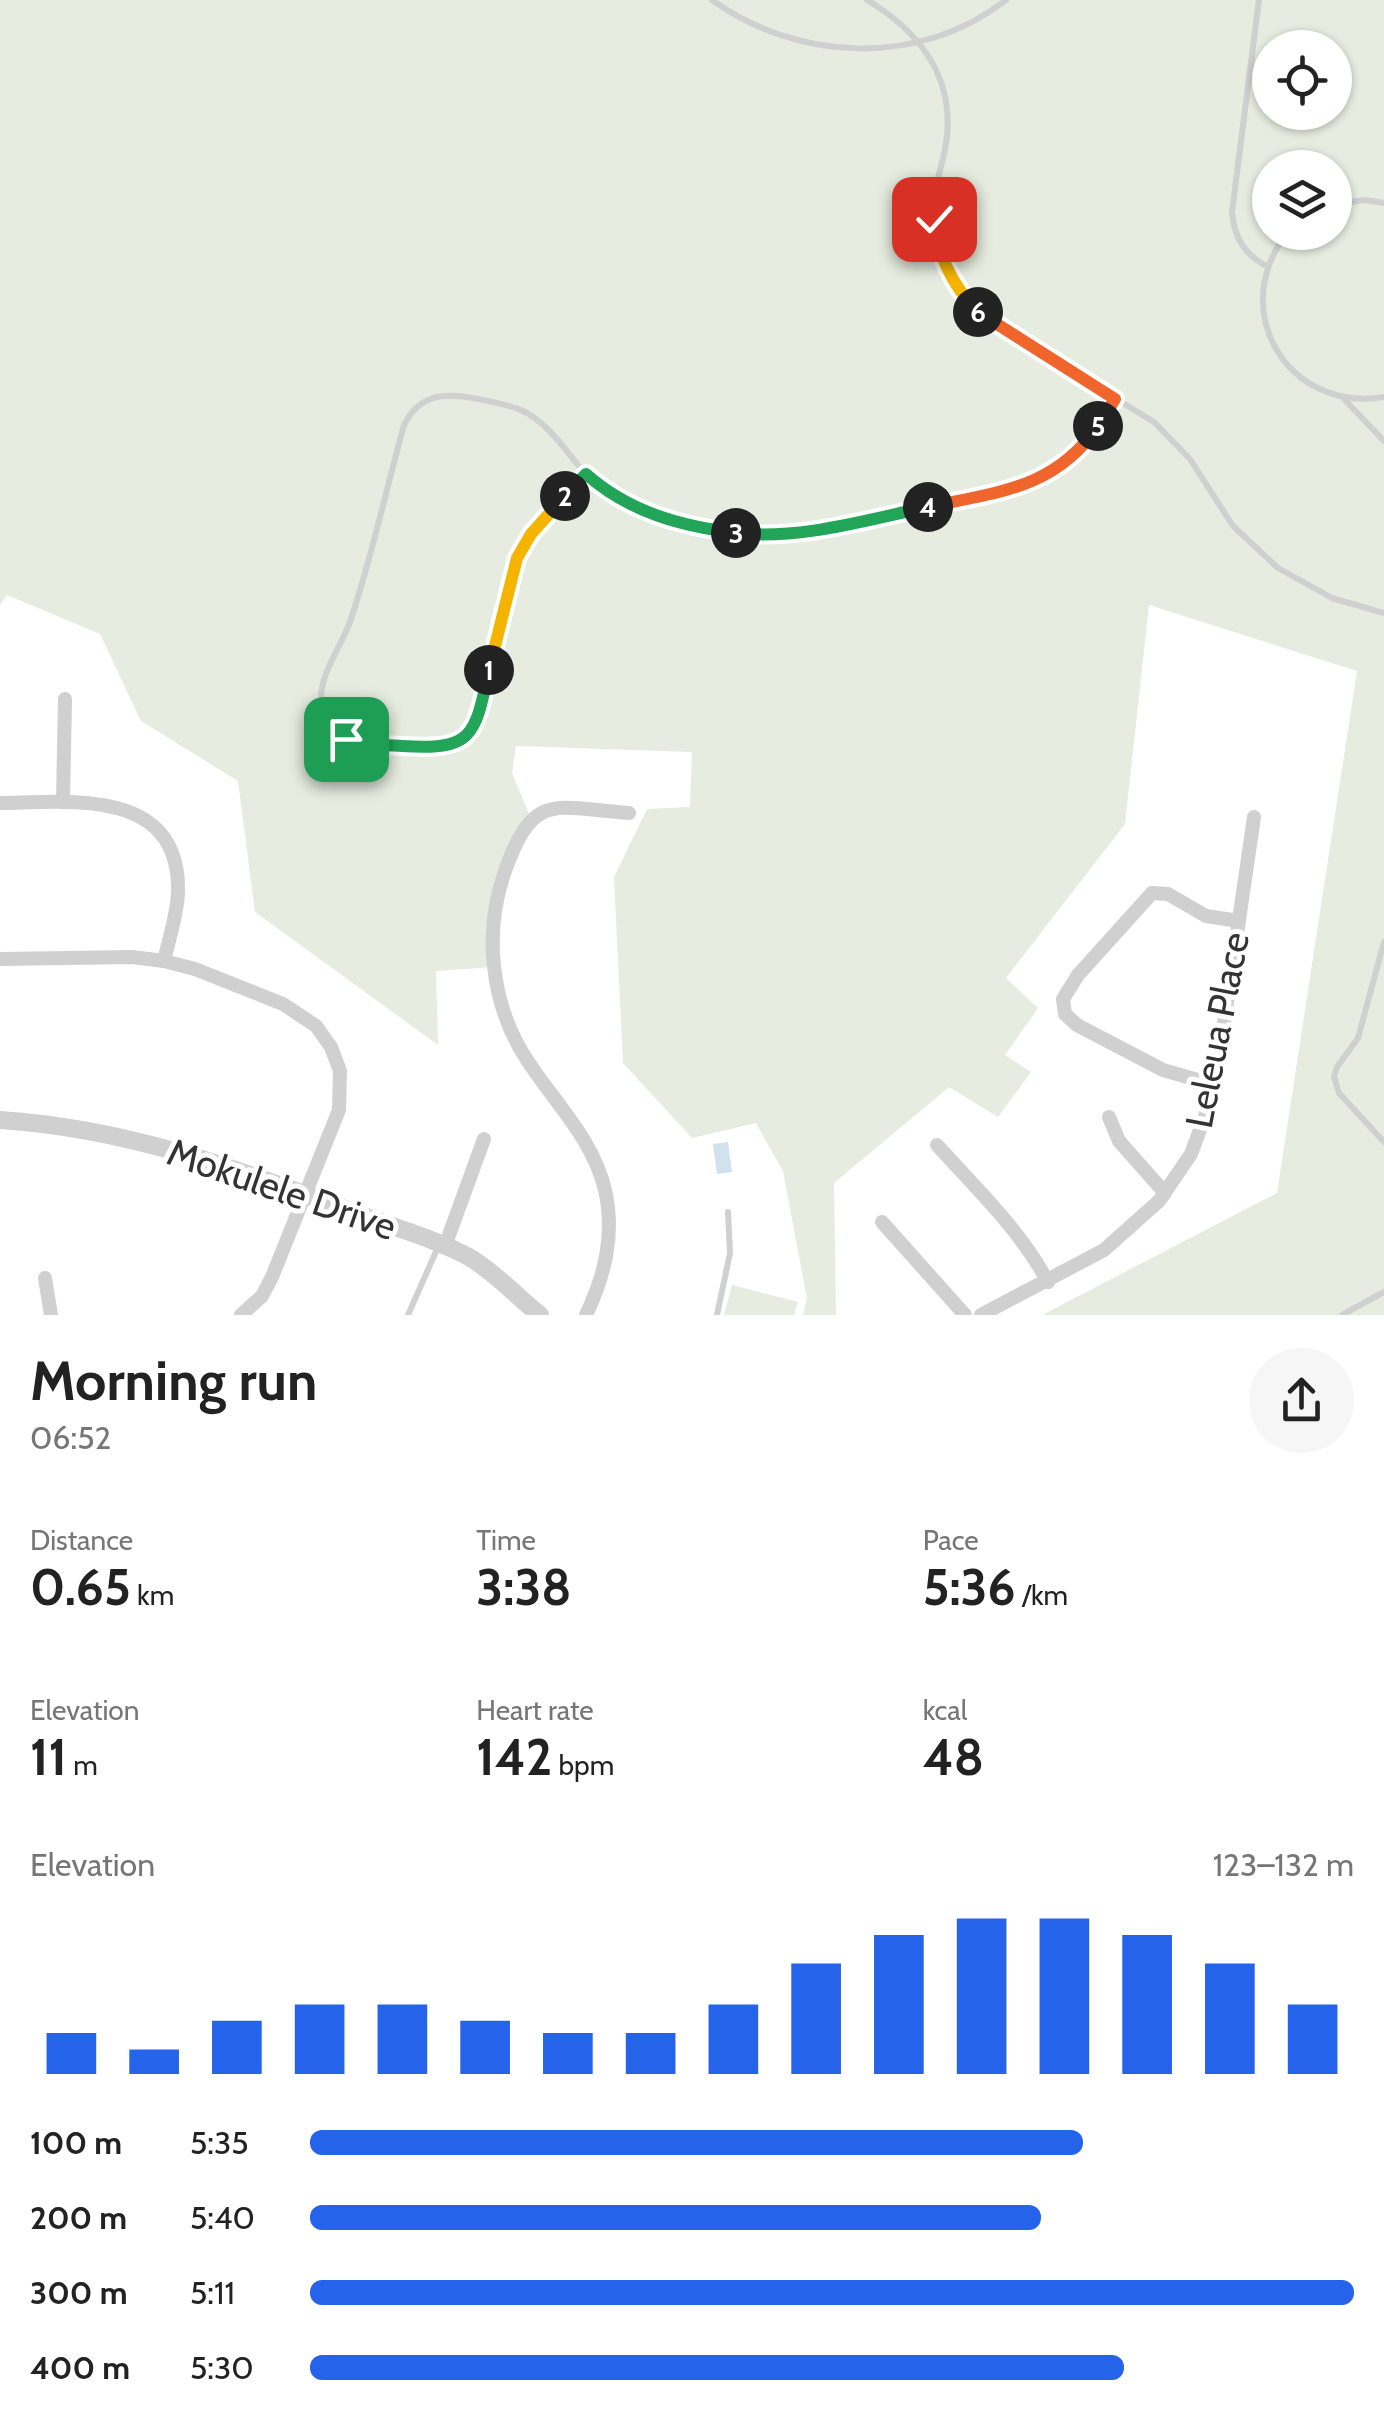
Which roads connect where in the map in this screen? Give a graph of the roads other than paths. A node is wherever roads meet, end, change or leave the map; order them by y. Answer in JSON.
{"nodes":[{"id":1,"x":712,"y":0,"type":"edge"},
{"id":2,"x":867,"y":0,"type":"edge"},
{"id":3,"x":1006,"y":0,"type":"edge"},
{"id":4,"x":1259,"y":0,"type":"edge"},
{"id":5,"x":919,"y":42,"type":"junction"},
{"id":6,"x":1352,"y":202,"type":"edge"},
{"id":7,"x":1384,"y":203,"type":"edge"},
{"id":8,"x":1278,"y":250,"type":"edge"},
{"id":9,"x":1268,"y":267,"type":"junction"},
{"id":10,"x":1384,"y":397,"type":"edge"},
{"id":11,"x":1343,"y":398,"type":"junction"},
{"id":12,"x":1115,"y":399,"type":"junction"},
{"id":13,"x":1384,"y":442,"type":"edge"},
{"id":14,"x":586,"y":474,"type":"junction"},
{"id":15,"x":1384,"y":613,"type":"edge"},
{"id":16,"x":65,"y":699,"type":"dead end"},
{"id":17,"x":63,"y":802,"type":"junction"},
{"id":18,"x":0,"y":803,"type":"edge"},
{"id":19,"x":628,"y":812,"type":"dead end"},
{"id":20,"x":1254,"y":817,"type":"dead end"},
{"id":21,"x":1239,"y":921,"type":"junction"},
{"id":22,"x":1384,"y":942,"type":"edge"},
{"id":23,"x":0,"y":959,"type":"edge"},
{"id":24,"x":164,"y":961,"type":"junction"},
{"id":25,"x":1215,"y":1084,"type":"junction"},
{"id":26,"x":1109,"y":1117,"type":"dead end"},
{"id":27,"x":0,"y":1120,"type":"edge"},
{"id":28,"x":484,"y":1139,"type":"dead end"},
{"id":29,"x":1384,"y":1142,"type":"edge"},
{"id":30,"x":937,"y":1145,"type":"dead end"},
{"id":31,"x":1165,"y":1193,"type":"junction"},
{"id":32,"x":306,"y":1195,"type":"junction"},
{"id":33,"x":728,"y":1212,"type":"dead end"},
{"id":34,"x":882,"y":1222,"type":"dead end"},
{"id":35,"x":442,"y":1245,"type":"junction"},
{"id":36,"x":45,"y":1278,"type":"dead end"},
{"id":37,"x":1048,"y":1282,"type":"junction"},
{"id":38,"x":1384,"y":1292,"type":"edge"},
{"id":39,"x":410,"y":1314,"type":"edge"},
{"id":40,"x":51,"y":1315,"type":"edge"},
{"id":41,"x":242,"y":1315,"type":"edge"},
{"id":42,"x":540,"y":1315,"type":"edge"},
{"id":43,"x":586,"y":1315,"type":"edge"},
{"id":44,"x":717,"y":1315,"type":"edge"},
{"id":45,"x":965,"y":1315,"type":"edge"},
{"id":46,"x":981,"y":1315,"type":"edge"},
{"id":47,"x":1342,"y":1315,"type":"edge"}],
"edges":[{"from":1,"to":5,"type":"lane"},
{"from":2,"to":5,"type":"lane"},
{"from":3,"to":5,"type":"lane"},
{"from":4,"to":9,"type":"lane"},
{"from":5,"to":12,"type":"lane"},
{"from":6,"to":7,"type":"lane"},
{"from":8,"to":9,"type":"lane"},
{"from":9,"to":11,"type":"lane"},
{"from":10,"to":11,"type":"lane"},
{"from":11,"to":13,"type":"lane"},
{"from":12,"to":14,"type":"lane"},
{"from":12,"to":15,"type":"lane"},
{"from":14,"to":14,"type":"lane"},
{"from":16,"to":17,"type":"street"},
{"from":17,"to":18,"type":"street"},
{"from":17,"to":24,"type":"street"},
{"from":19,"to":43,"type":"street"},
{"from":20,"to":21,"type":"street","name":"Leleua Place"},
{"from":21,"to":25,"type":"street","name":"Leleua Place"},
{"from":21,"to":25,"type":"street"},
{"from":22,"to":29,"type":"lane"},
{"from":23,"to":24,"type":"street"},
{"from":24,"to":32,"type":"street"},
{"from":25,"to":31,"type":"street","name":"Leleua Place"},
{"from":26,"to":31,"type":"street"},
{"from":27,"to":32,"type":"street","name":"Mokulele Drive"},
{"from":28,"to":35,"type":"street"},
{"from":30,"to":37,"type":"street"},
{"from":31,"to":37,"type":"street","name":"Leleua Place"},
{"from":32,"to":35,"type":"street","name":"Mokulele Drive"},
{"from":32,"to":41,"type":"street"},
{"from":33,"to":44,"type":"lane"},
{"from":34,"to":45,"type":"street"},
{"from":35,"to":39,"type":"lane"},
{"from":35,"to":42,"type":"street","name":"Mokulele Drive"},
{"from":36,"to":40,"type":"street"},
{"from":37,"to":46,"type":"street","name":"Leleua Place"},
{"from":38,"to":47,"type":"lane"}]}
